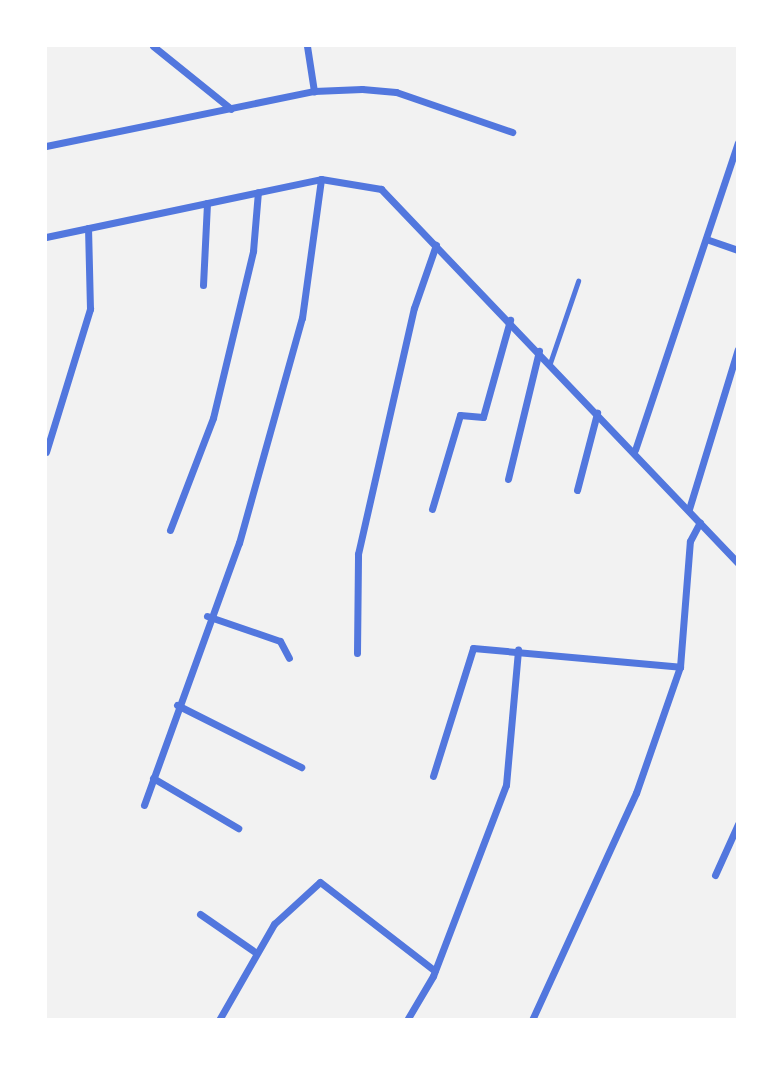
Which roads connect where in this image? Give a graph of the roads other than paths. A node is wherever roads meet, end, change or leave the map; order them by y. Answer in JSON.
{"nodes":[{"id":1,"x":153,"y":46,"type":"edge"},
{"id":2,"x":307,"y":46,"type":"edge"},
{"id":3,"x":314,"y":90,"type":"junction"},
{"id":4,"x":231,"y":109,"type":"junction"},
{"id":5,"x":512,"y":132,"type":"dead end"},
{"id":6,"x":46,"y":146,"type":"edge"},
{"id":7,"x":737,"y":148,"type":"edge"},
{"id":8,"x":321,"y":179,"type":"junction"},
{"id":9,"x":258,"y":192,"type":"junction"},
{"id":10,"x":207,"y":203,"type":"junction"},
{"id":11,"x":88,"y":228,"type":"junction"},
{"id":12,"x":46,"y":237,"type":"edge"},
{"id":13,"x":705,"y":239,"type":"junction"},
{"id":14,"x":436,"y":245,"type":"junction"},
{"id":15,"x":737,"y":250,"type":"edge"},
{"id":16,"x":578,"y":281,"type":"dead end"},
{"id":17,"x":203,"y":285,"type":"dead end"},
{"id":18,"x":510,"y":320,"type":"junction"},
{"id":19,"x":737,"y":349,"type":"edge"},
{"id":20,"x":539,"y":351,"type":"junction"},
{"id":21,"x":550,"y":363,"type":"junction"},
{"id":22,"x":597,"y":413,"type":"junction"},
{"id":23,"x":635,"y":450,"type":"junction"},
{"id":24,"x":46,"y":452,"type":"edge"},
{"id":25,"x":508,"y":479,"type":"dead end"},
{"id":26,"x":577,"y":490,"type":"dead end"},
{"id":27,"x":432,"y":509,"type":"dead end"},
{"id":28,"x":689,"y":509,"type":"junction"},
{"id":29,"x":700,"y":522,"type":"junction"},
{"id":30,"x":170,"y":530,"type":"dead end"},
{"id":31,"x":737,"y":563,"type":"edge"},
{"id":32,"x":208,"y":616,"type":"junction"},
{"id":33,"x":518,"y":650,"type":"junction"},
{"id":34,"x":357,"y":653,"type":"dead end"},
{"id":35,"x":289,"y":657,"type":"dead end"},
{"id":36,"x":680,"y":667,"type":"junction"},
{"id":37,"x":177,"y":705,"type":"junction"},
{"id":38,"x":301,"y":767,"type":"dead end"},
{"id":39,"x":433,"y":776,"type":"dead end"},
{"id":40,"x":153,"y":778,"type":"junction"},
{"id":41,"x":144,"y":805,"type":"dead end"},
{"id":42,"x":737,"y":824,"type":"edge"},
{"id":43,"x":238,"y":828,"type":"dead end"},
{"id":44,"x":715,"y":875,"type":"dead end"},
{"id":45,"x":200,"y":915,"type":"dead end"},
{"id":46,"x":256,"y":952,"type":"junction"},
{"id":47,"x":435,"y":971,"type":"junction"},
{"id":48,"x":219,"y":1020,"type":"edge"},
{"id":49,"x":407,"y":1020,"type":"edge"},
{"id":50,"x":532,"y":1020,"type":"edge"}],
"edges":[{"from":1,"to":4,"type":"street"},
{"from":2,"to":3,"type":"street"},
{"from":3,"to":4,"type":"street"},
{"from":3,"to":5,"type":"street"},
{"from":4,"to":6,"type":"street"},
{"from":7,"to":13,"type":"street"},
{"from":8,"to":9,"type":"street"},
{"from":8,"to":14,"type":"street"},
{"from":8,"to":32,"type":"street"},
{"from":9,"to":10,"type":"street"},
{"from":9,"to":30,"type":"street"},
{"from":10,"to":11,"type":"street"},
{"from":10,"to":17,"type":"street"},
{"from":11,"to":12,"type":"street"},
{"from":11,"to":24,"type":"street"},
{"from":13,"to":15,"type":"street"},
{"from":13,"to":23,"type":"street"},
{"from":14,"to":18,"type":"street"},
{"from":14,"to":34,"type":"street"},
{"from":16,"to":21,"type":"lane"},
{"from":18,"to":20,"type":"street"},
{"from":18,"to":27,"type":"street"},
{"from":19,"to":28,"type":"street"},
{"from":20,"to":21,"type":"street"},
{"from":20,"to":25,"type":"street"},
{"from":21,"to":22,"type":"street"},
{"from":22,"to":23,"type":"street"},
{"from":22,"to":26,"type":"street"},
{"from":23,"to":28,"type":"street"},
{"from":28,"to":29,"type":"street"},
{"from":29,"to":31,"type":"street"},
{"from":29,"to":36,"type":"street"},
{"from":32,"to":35,"type":"street"},
{"from":32,"to":37,"type":"street"},
{"from":33,"to":36,"type":"street"},
{"from":33,"to":39,"type":"street"},
{"from":33,"to":47,"type":"street"},
{"from":36,"to":50,"type":"street"},
{"from":37,"to":38,"type":"street"},
{"from":37,"to":40,"type":"street"},
{"from":40,"to":41,"type":"street"},
{"from":40,"to":43,"type":"street"},
{"from":42,"to":44,"type":"street"},
{"from":45,"to":46,"type":"street"},
{"from":46,"to":47,"type":"street"},
{"from":46,"to":48,"type":"street"},
{"from":47,"to":49,"type":"street"}]}
